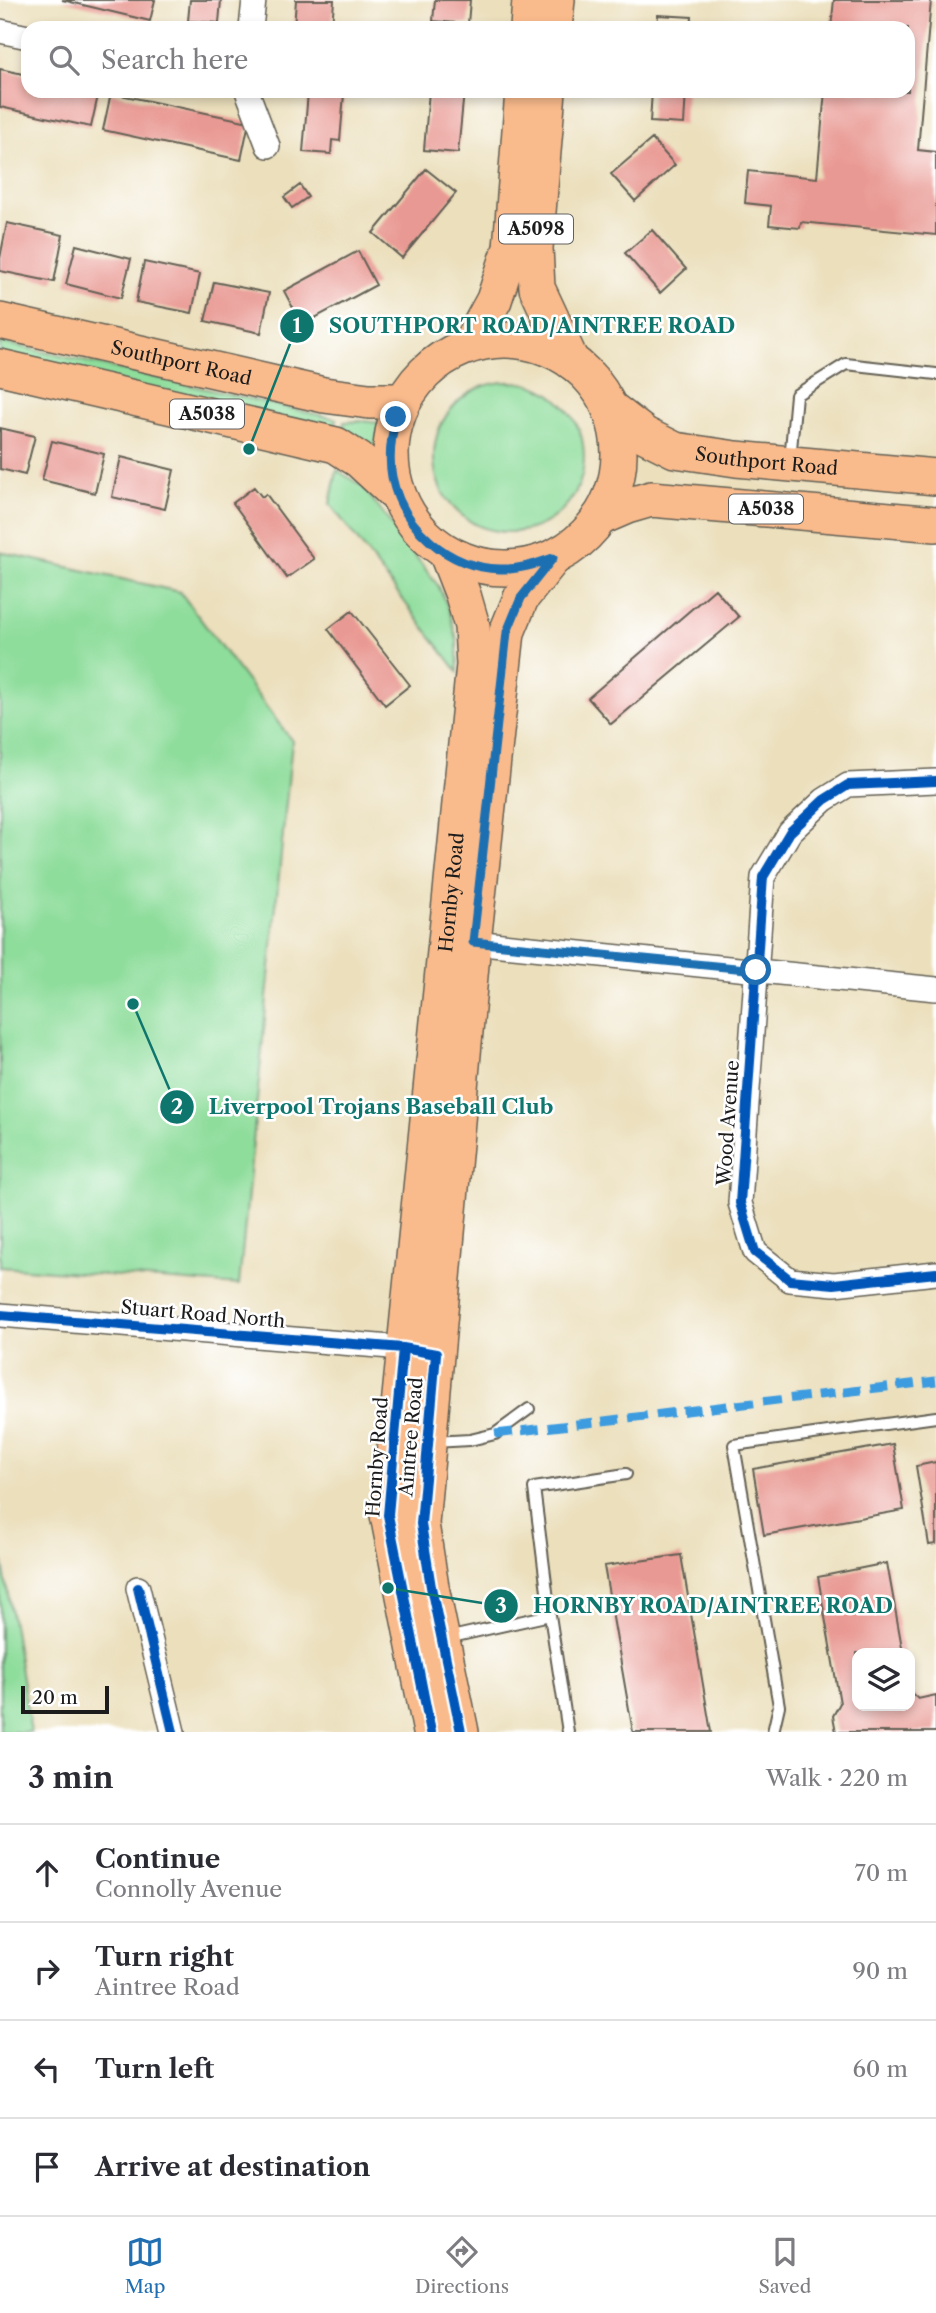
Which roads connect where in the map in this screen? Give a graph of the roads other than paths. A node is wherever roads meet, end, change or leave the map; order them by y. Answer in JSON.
{"nodes":[{"id":1,"x":254,"y":0,"type":"edge"},
{"id":2,"x":530,"y":0,"type":"edge"},
{"id":3,"x":557,"y":0,"type":"edge"},
{"id":4,"x":252,"y":21,"type":"edge"},
{"id":5,"x":528,"y":21,"type":"edge"},
{"id":6,"x":555,"y":21,"type":"edge"},
{"id":7,"x":0,"y":31,"type":"edge"},
{"id":8,"x":21,"y":36,"type":"edge"},
{"id":9,"x":250,"y":98,"type":"edge"},
{"id":10,"x":522,"y":98,"type":"edge"},
{"id":11,"x":547,"y":98,"type":"edge"},
{"id":12,"x":268,"y":146,"type":"dead end"},
{"id":13,"x":0,"y":321,"type":"edge"},
{"id":14,"x":470,"y":344,"type":"junction"},
{"id":15,"x":571,"y":360,"type":"junction"},
{"id":16,"x":0,"y":367,"type":"edge"},
{"id":17,"x":936,"y":374,"type":"edge"},
{"id":18,"x":403,"y":401,"type":"junction"},
{"id":19,"x":610,"y":408,"type":"junction"},
{"id":20,"x":790,"y":464,"type":"junction"},
{"id":21,"x":936,"y":477,"type":"edge"},
{"id":22,"x":398,"y":496,"type":"junction"},
{"id":23,"x":599,"y":518,"type":"junction"},
{"id":24,"x":936,"y":524,"type":"edge"},
{"id":25,"x":447,"y":554,"type":"junction"},
{"id":26,"x":553,"y":558,"type":"junction"},
{"id":27,"x":936,"y":781,"type":"edge"},
{"id":28,"x":473,"y":942,"type":"junction"},
{"id":29,"x":756,"y":970,"type":"junction"},
{"id":30,"x":936,"y":989,"type":"edge"},
{"id":31,"x":936,"y":1273,"type":"edge"},
{"id":32,"x":0,"y":1314,"type":"edge"},
{"id":33,"x":403,"y":1348,"type":"junction"},
{"id":34,"x":529,"y":1409,"type":"dead end"},
{"id":35,"x":936,"y":1417,"type":"edge"},
{"id":36,"x":428,"y":1442,"type":"junction"},
{"id":37,"x":626,"y":1474,"type":"dead end"},
{"id":38,"x":421,"y":1524,"type":"joint"},
{"id":39,"x":138,"y":1588,"type":"dead end"},
{"id":40,"x":550,"y":1615,"type":"junction"},
{"id":41,"x":428,"y":1642,"type":"junction"},
{"id":42,"x":173,"y":1732,"type":"edge"},
{"id":43,"x":431,"y":1732,"type":"edge"},
{"id":44,"x":461,"y":1732,"type":"edge"},
{"id":45,"x":568,"y":1732,"type":"edge"},
{"id":46,"x":773,"y":1732,"type":"edge"}],
"edges":[{"from":1,"to":4,"type":"street"},
{"from":2,"to":5,"type":"main road"},
{"from":3,"to":6,"type":"main road"},
{"from":7,"to":8,"type":"street"},
{"from":9,"to":12,"type":"street"},
{"from":10,"to":14,"type":"main road","number":"A5098"},
{"from":11,"to":15,"type":"main road","number":"A5098"},
{"from":13,"to":18,"type":"main road","name":"Southport Road","number":"A5038"},
{"from":14,"to":15,"type":"main road","number":"A5038"},
{"from":14,"to":18,"type":"main road","number":"A5038"},
{"from":15,"to":19,"type":"main road","number":"A5038"},
{"from":16,"to":22,"type":"main road","number":"A5038"},
{"from":17,"to":20,"type":"lane"},
{"from":18,"to":22,"type":"main road","number":"A5038"},
{"from":19,"to":20,"type":"main road","name":"Southport Road","number":"A5038"},
{"from":19,"to":23,"type":"main road","number":"A5038"},
{"from":20,"to":21,"type":"main road","name":"Southport Road","number":"A5038"},
{"from":22,"to":25,"type":"main road","number":"A5038"},
{"from":23,"to":24,"type":"main road","number":"A5038"},
{"from":23,"to":26,"type":"main road","number":"A5038"},
{"from":25,"to":26,"type":"main road","number":"A5038"},
{"from":25,"to":33,"type":"main road","name":"Hornby Road"},
{"from":26,"to":28,"type":"main road","name":"Aintree Road"},
{"from":27,"to":29,"type":"street","name":"Wood Avenue"},
{"from":28,"to":29,"type":"street"},
{"from":28,"to":36,"type":"main road","name":"Aintree Road"},
{"from":29,"to":30,"type":"street"},
{"from":29,"to":31,"type":"street","name":"Wood Avenue"},
{"from":32,"to":33,"type":"street","name":"Stuart Road North"},
{"from":33,"to":41,"type":"main road","name":"Hornby Road"},
{"from":34,"to":36,"type":"lane"},
{"from":35,"to":46,"type":"lane"},
{"from":36,"to":38,"type":"main road","name":"Aintree Road"},
{"from":37,"to":40,"type":"lane"},
{"from":38,"to":41,"type":"main road","name":"Hornby Road"},
{"from":39,"to":42,"type":"street"},
{"from":40,"to":41,"type":"lane"},
{"from":40,"to":45,"type":"lane"},
{"from":41,"to":43,"type":"main road","name":"Hornby Road"},
{"from":41,"to":44,"type":"main road","name":"Hornby Road"}]}
